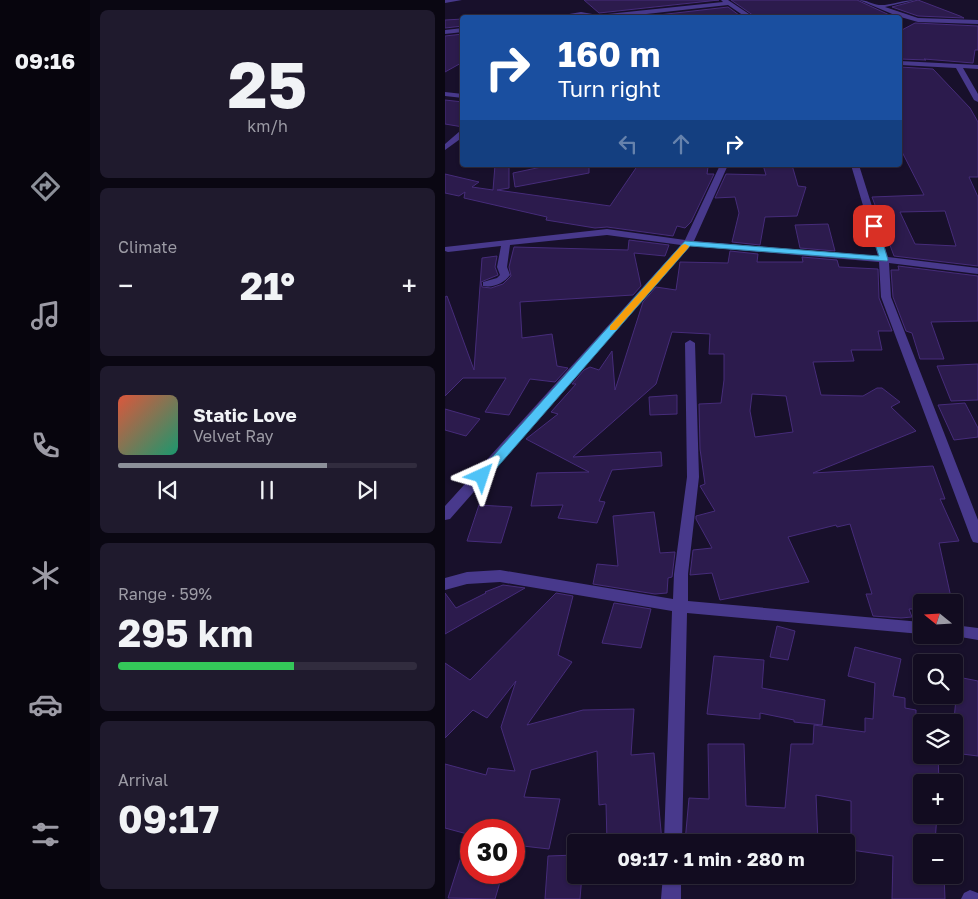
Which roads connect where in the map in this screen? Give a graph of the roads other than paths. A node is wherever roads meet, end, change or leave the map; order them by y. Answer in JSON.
{"nodes":[{"id":1,"x":459,"y":0,"type":"edge"},
{"id":2,"x":862,"y":0,"type":"edge"},
{"id":3,"x":912,"y":0,"type":"edge"},
{"id":4,"x":447,"y":2,"type":"edge"},
{"id":5,"x":727,"y":2,"type":"edge"},
{"id":6,"x":878,"y":7,"type":"junction"},
{"id":7,"x":573,"y":15,"type":"edge"},
{"id":8,"x":587,"y":15,"type":"edge"},
{"id":9,"x":615,"y":15,"type":"edge"},
{"id":10,"x":747,"y":15,"type":"edge"},
{"id":11,"x":895,"y":15,"type":"edge"},
{"id":12,"x":902,"y":17,"type":"edge"},
{"id":13,"x":978,"y":22,"type":"edge"},
{"id":14,"x":460,"y":30,"type":"edge"},
{"id":15,"x":445,"y":32,"type":"edge"},
{"id":16,"x":902,"y":63,"type":"edge"},
{"id":17,"x":958,"y":66,"type":"junction"},
{"id":18,"x":978,"y":67,"type":"edge"},
{"id":19,"x":445,"y":94,"type":"edge"},
{"id":20,"x":460,"y":96,"type":"edge"},
{"id":21,"x":978,"y":100,"type":"edge"},
{"id":22,"x":460,"y":136,"type":"edge"},
{"id":23,"x":445,"y":148,"type":"edge"},
{"id":24,"x":723,"y":167,"type":"edge"},
{"id":25,"x":856,"y":167,"type":"edge"},
{"id":26,"x":506,"y":243,"type":"junction"},
{"id":27,"x":688,"y":243,"type":"junction"},
{"id":28,"x":449,"y":249,"type":"dead end"},
{"id":29,"x":884,"y":260,"type":"junction"},
{"id":30,"x":978,"y":271,"type":"edge"},
{"id":31,"x":487,"y":284,"type":"dead end"},
{"id":32,"x":690,"y":343,"type":"dead end"},
{"id":33,"x":445,"y":516,"type":"edge"},
{"id":34,"x":978,"y":538,"type":"edge"},
{"id":35,"x":445,"y":584,"type":"edge"},
{"id":36,"x":681,"y":606,"type":"junction"},
{"id":37,"x":913,"y":627,"type":"edge"},
{"id":38,"x":963,"y":632,"type":"edge"},
{"id":39,"x":978,"y":634,"type":"edge"},
{"id":40,"x":673,"y":834,"type":"edge"},
{"id":41,"x":672,"y":884,"type":"edge"},
{"id":42,"x":671,"y":899,"type":"edge"}],
"edges":[{"from":1,"to":4,"type":"street"},
{"from":2,"to":6,"type":"street"},
{"from":3,"to":6,"type":"street"},
{"from":5,"to":9,"type":"street"},
{"from":5,"to":10,"type":"street"},
{"from":6,"to":11,"type":"street"},
{"from":7,"to":8,"type":"street"},
{"from":12,"to":13,"type":"street"},
{"from":14,"to":15,"type":"street"},
{"from":16,"to":17,"type":"street"},
{"from":17,"to":18,"type":"street"},
{"from":17,"to":21,"type":"street"},
{"from":19,"to":20,"type":"street"},
{"from":22,"to":23,"type":"street"},
{"from":24,"to":27,"type":"street"},
{"from":25,"to":29,"type":"street"},
{"from":26,"to":27,"type":"street"},
{"from":26,"to":28,"type":"street"},
{"from":26,"to":31,"type":"street"},
{"from":27,"to":29,"type":"street"},
{"from":27,"to":33,"type":"street"},
{"from":29,"to":30,"type":"street"},
{"from":29,"to":34,"type":"street"},
{"from":32,"to":36,"type":"street"},
{"from":35,"to":36,"type":"street"},
{"from":36,"to":37,"type":"street"},
{"from":36,"to":40,"type":"street"},
{"from":38,"to":39,"type":"street"},
{"from":41,"to":42,"type":"street"}]}
